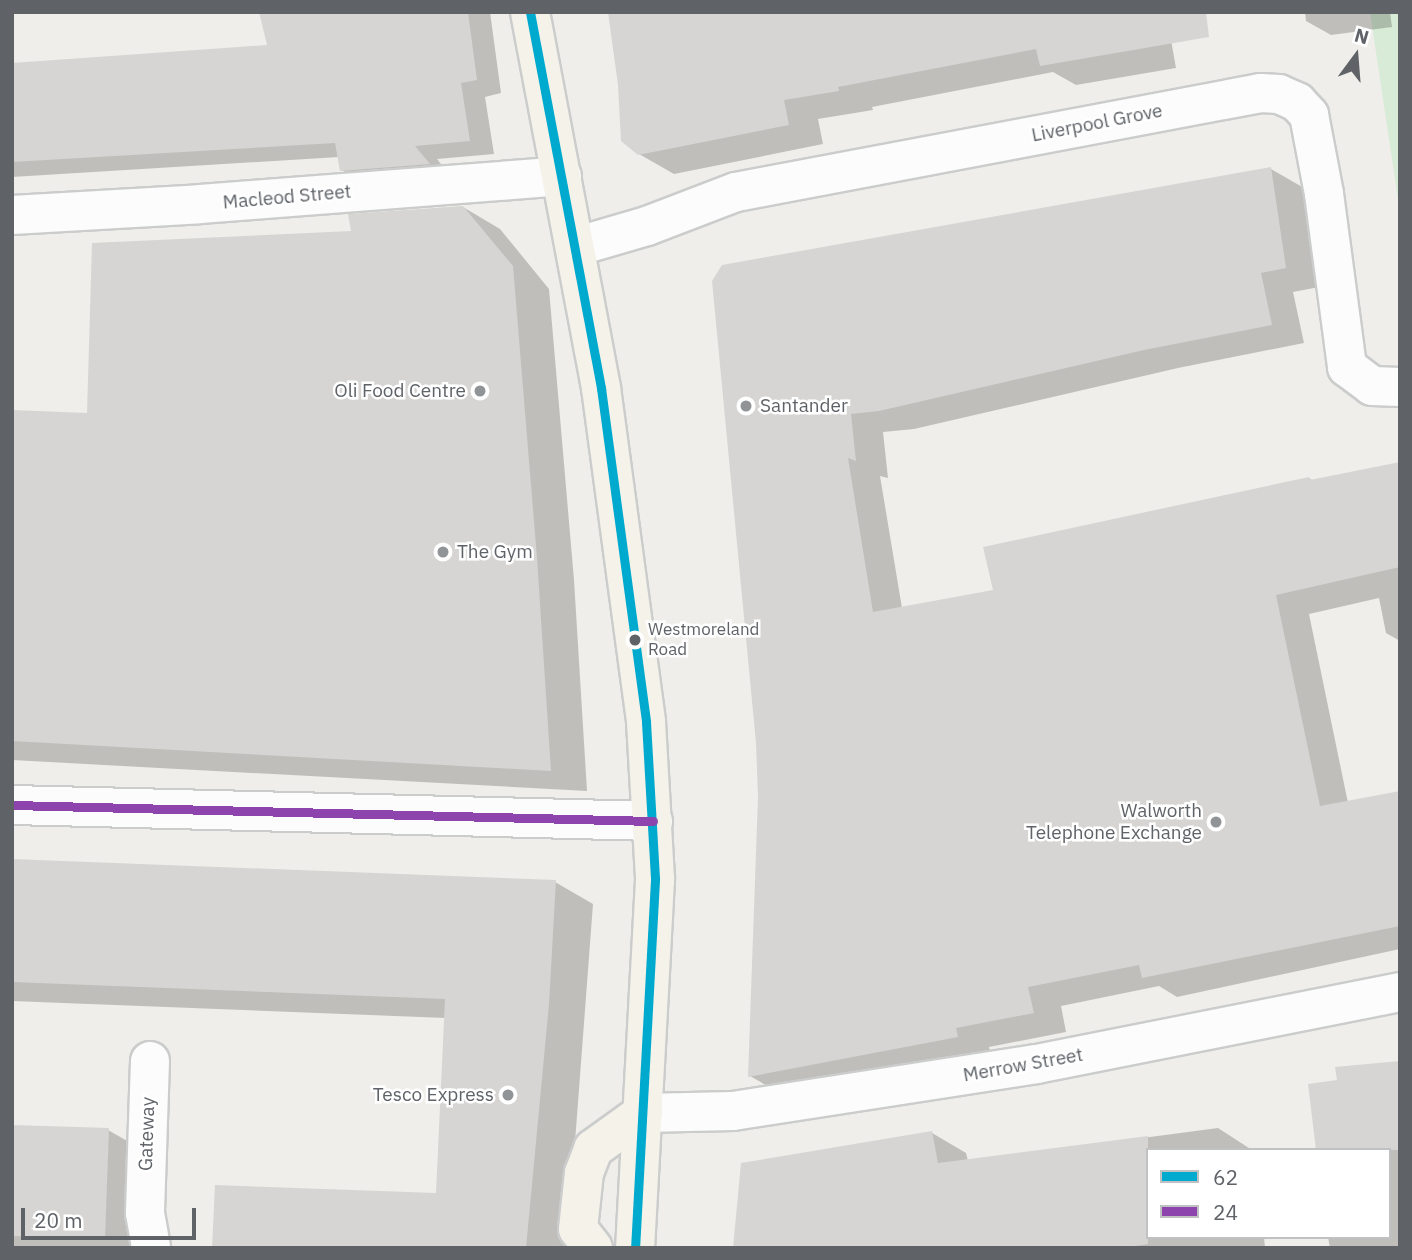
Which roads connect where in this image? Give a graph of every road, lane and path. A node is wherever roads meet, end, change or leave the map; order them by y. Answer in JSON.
{"nodes":[{"id":1,"x":530,"y":12,"type":"edge"},
{"id":2,"x":562,"y":176,"type":"junction"},
{"id":3,"x":12,"y":215,"type":"edge"},
{"id":4,"x":575,"y":247,"type":"junction"},
{"id":5,"x":1400,"y":387,"type":"edge"},
{"id":6,"x":12,"y":806,"type":"edge"},
{"id":7,"x":653,"y":821,"type":"junction"},
{"id":8,"x":1400,"y":992,"type":"edge"},
{"id":9,"x":150,"y":1061,"type":"dead end"},
{"id":10,"x":643,"y":1113,"type":"junction"},
{"id":11,"x":151,"y":1248,"type":"edge"},
{"id":12,"x":593,"y":1248,"type":"edge"},
{"id":13,"x":635,"y":1248,"type":"edge"}],
"edges":[{"from":1,"to":2,"type":"main road"},
{"from":2,"to":3,"type":"street","name":"Macleod Street"},
{"from":2,"to":4,"type":"main road"},
{"from":4,"to":5,"type":"street","name":"Liverpool Grove"},
{"from":4,"to":7,"type":"main road"},
{"from":6,"to":7,"type":"street"},
{"from":7,"to":10,"type":"main road"},
{"from":8,"to":10,"type":"street","name":"Merrow Street"},
{"from":9,"to":11,"type":"street","name":"Gateway"},
{"from":10,"to":12,"type":"main road"},
{"from":10,"to":13,"type":"main road"}]}
